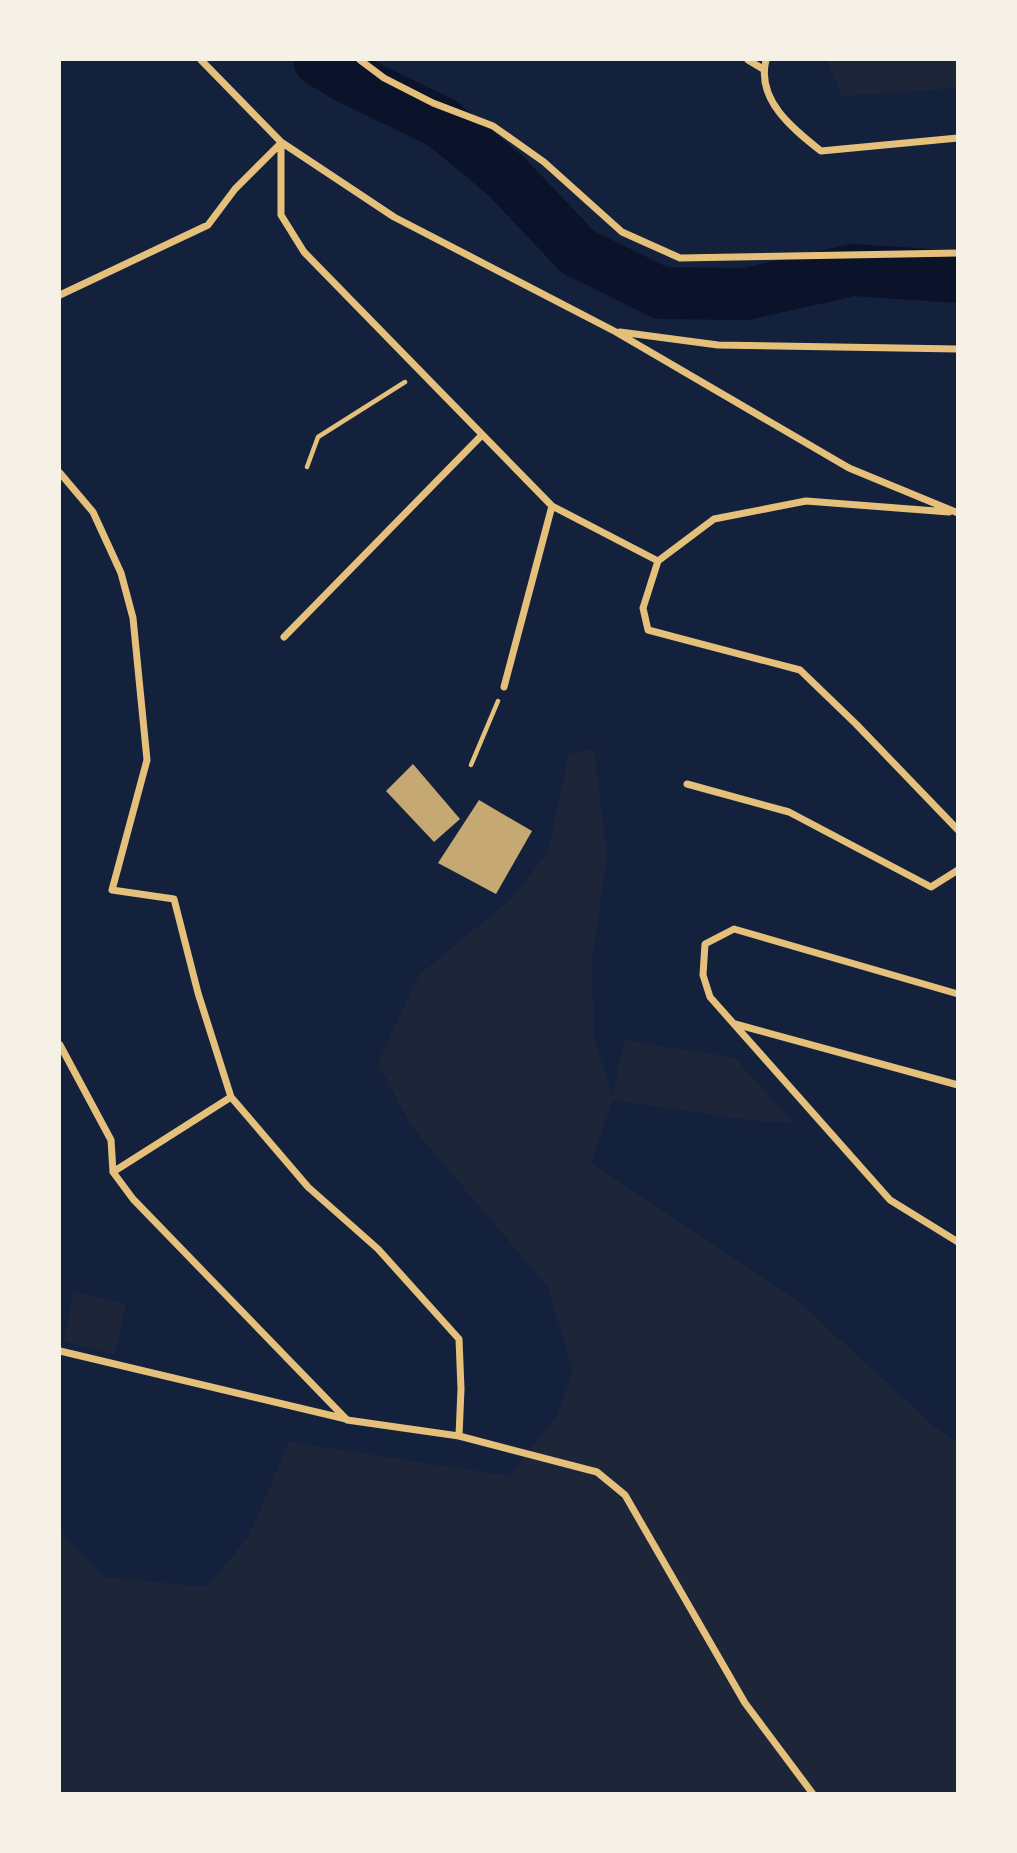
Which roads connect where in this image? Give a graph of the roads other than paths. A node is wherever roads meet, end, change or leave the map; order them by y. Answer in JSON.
{"nodes":[{"id":1,"x":201,"y":60,"type":"edge"},
{"id":2,"x":360,"y":60,"type":"edge"},
{"id":3,"x":748,"y":60,"type":"edge"},
{"id":4,"x":766,"y":60,"type":"edge"},
{"id":5,"x":763,"y":69,"type":"junction"},
{"id":6,"x":957,"y":138,"type":"edge"},
{"id":7,"x":281,"y":142,"type":"junction"},
{"id":8,"x":957,"y":253,"type":"edge"},
{"id":9,"x":60,"y":295,"type":"edge"},
{"id":10,"x":616,"y":332,"type":"junction"},
{"id":11,"x":957,"y":349,"type":"edge"},
{"id":12,"x":481,"y":436,"type":"junction"},
{"id":13,"x":60,"y":473,"type":"edge"},
{"id":14,"x":552,"y":506,"type":"junction"},
{"id":15,"x":957,"y":513,"type":"edge"},
{"id":16,"x":658,"y":562,"type":"junction"},
{"id":17,"x":284,"y":637,"type":"dead end"},
{"id":18,"x":504,"y":687,"type":"road end"},
{"id":19,"x":687,"y":784,"type":"dead end"},
{"id":20,"x":957,"y":830,"type":"edge"},
{"id":21,"x":957,"y":870,"type":"edge"},
{"id":22,"x":957,"y":994,"type":"edge"},
{"id":23,"x":734,"y":1024,"type":"junction"},
{"id":24,"x":60,"y":1045,"type":"edge"},
{"id":25,"x":957,"y":1085,"type":"edge"},
{"id":26,"x":231,"y":1097,"type":"junction"},
{"id":27,"x":113,"y":1172,"type":"junction"},
{"id":28,"x":957,"y":1242,"type":"edge"},
{"id":29,"x":60,"y":1351,"type":"edge"},
{"id":30,"x":347,"y":1420,"type":"junction"},
{"id":31,"x":459,"y":1436,"type":"junction"},
{"id":32,"x":813,"y":1794,"type":"edge"}],
"edges":[{"from":1,"to":7,"type":"street"},
{"from":2,"to":8,"type":"street"},
{"from":3,"to":5,"type":"street"},
{"from":4,"to":5,"type":"street"},
{"from":5,"to":6,"type":"street"},
{"from":7,"to":9,"type":"street"},
{"from":7,"to":10,"type":"street"},
{"from":7,"to":12,"type":"street"},
{"from":10,"to":11,"type":"street"},
{"from":10,"to":15,"type":"street"},
{"from":12,"to":14,"type":"street"},
{"from":12,"to":17,"type":"street"},
{"from":13,"to":26,"type":"street"},
{"from":14,"to":16,"type":"street"},
{"from":14,"to":18,"type":"street"},
{"from":15,"to":16,"type":"street"},
{"from":16,"to":20,"type":"street"},
{"from":19,"to":21,"type":"street"},
{"from":22,"to":23,"type":"street"},
{"from":23,"to":25,"type":"street"},
{"from":23,"to":28,"type":"street"},
{"from":24,"to":27,"type":"street"},
{"from":26,"to":27,"type":"street"},
{"from":26,"to":31,"type":"street"},
{"from":27,"to":30,"type":"street"},
{"from":29,"to":30,"type":"street"},
{"from":30,"to":31,"type":"street"},
{"from":31,"to":32,"type":"street"}]}
